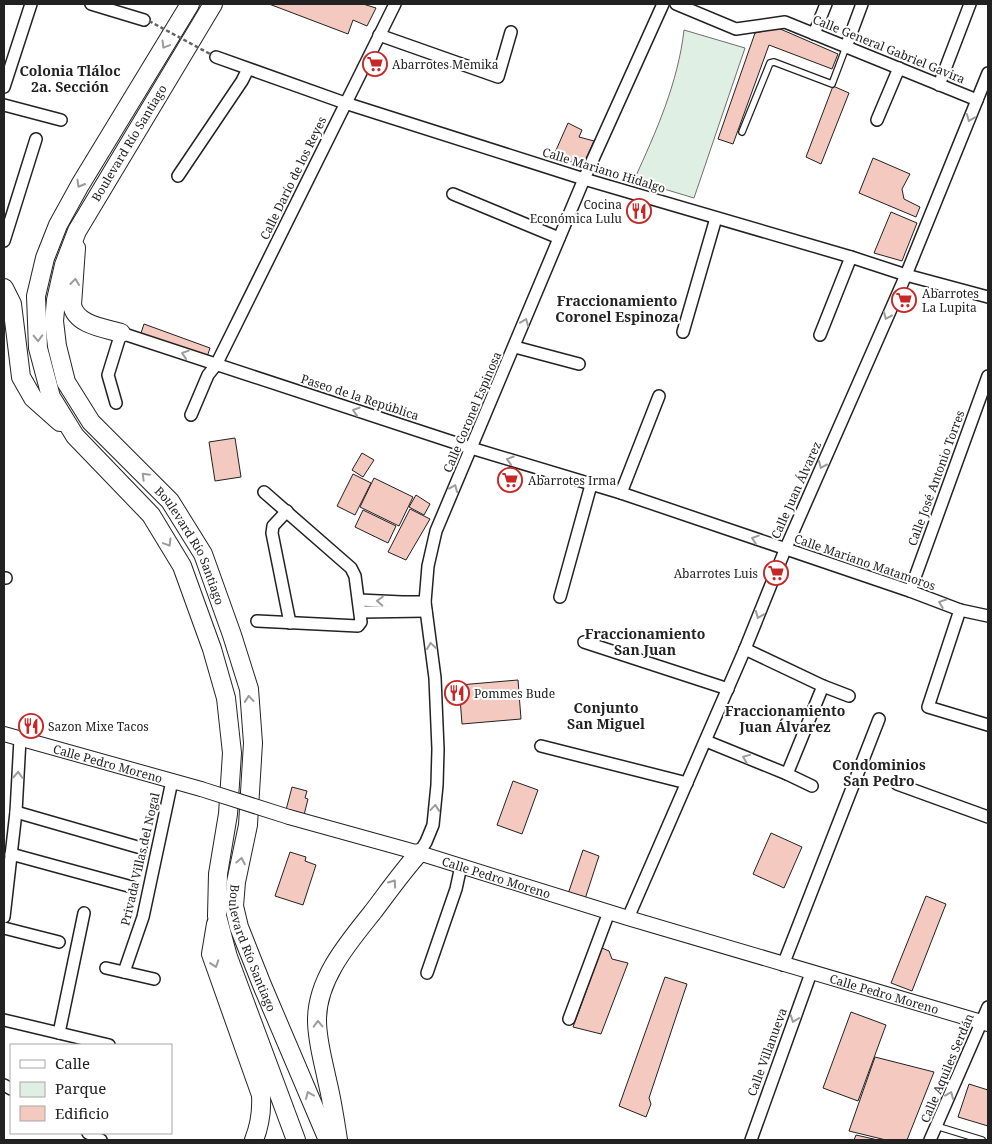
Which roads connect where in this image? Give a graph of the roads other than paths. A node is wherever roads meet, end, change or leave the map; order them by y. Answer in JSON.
{"nodes":[{"id":1,"x":31,"y":4,"type":"edge"},
{"id":2,"x":91,"y":4,"type":"edge"},
{"id":3,"x":190,"y":4,"type":"edge"},
{"id":4,"x":213,"y":4,"type":"edge"},
{"id":5,"x":394,"y":4,"type":"edge"},
{"id":6,"x":663,"y":4,"type":"edge"},
{"id":7,"x":676,"y":4,"type":"edge"},
{"id":8,"x":826,"y":4,"type":"edge"},
{"id":9,"x":862,"y":4,"type":"edge"},
{"id":10,"x":970,"y":4,"type":"edge"},
{"id":11,"x":147,"y":21,"type":"road end"},
{"id":12,"x":511,"y":32,"type":"dead end"},
{"id":13,"x":814,"y":34,"type":"junction"},
{"id":14,"x":379,"y":35,"type":"junction"},
{"id":15,"x":846,"y":47,"type":"junction"},
{"id":16,"x":214,"y":56,"type":"road end"},
{"id":17,"x":899,"y":68,"type":"junction"},
{"id":18,"x":248,"y":69,"type":"junction"},
{"id":19,"x":988,"y":73,"type":"edge"},
{"id":20,"x":939,"y":84,"type":"junction"},
{"id":21,"x":4,"y":87,"type":"edge"},
{"id":22,"x":977,"y":100,"type":"junction"},
{"id":23,"x":345,"y":103,"type":"junction"},
{"id":24,"x":4,"y":105,"type":"edge"},
{"id":25,"x":61,"y":120,"type":"dead end"},
{"id":26,"x":877,"y":120,"type":"dead end"},
{"id":27,"x":742,"y":132,"type":"dead end"},
{"id":28,"x":36,"y":139,"type":"dead end"},
{"id":29,"x":178,"y":176,"type":"dead end"},
{"id":30,"x":584,"y":179,"type":"junction"},
{"id":31,"x":453,"y":194,"type":"dead end"},
{"id":32,"x":716,"y":218,"type":"junction"},
{"id":33,"x":77,"y":231,"type":"junction"},
{"id":34,"x":559,"y":238,"type":"junction"},
{"id":35,"x":4,"y":241,"type":"edge"},
{"id":36,"x":851,"y":257,"type":"junction"},
{"id":37,"x":906,"y":275,"type":"junction"},
{"id":38,"x":4,"y":288,"type":"edge"},
{"id":39,"x":988,"y":297,"type":"edge"},
{"id":40,"x":683,"y":332,"type":"dead end"},
{"id":41,"x":121,"y":334,"type":"junction"},
{"id":42,"x":820,"y":335,"type":"dead end"},
{"id":43,"x":515,"y":346,"type":"junction"},
{"id":44,"x":579,"y":364,"type":"dead end"},
{"id":45,"x":216,"y":365,"type":"junction"},
{"id":46,"x":988,"y":376,"type":"edge"},
{"id":47,"x":659,"y":396,"type":"dead end"},
{"id":48,"x":116,"y":402,"type":"dead end"},
{"id":49,"x":191,"y":415,"type":"dead end"},
{"id":50,"x":75,"y":436,"type":"junction"},
{"id":51,"x":471,"y":448,"type":"junction"},
{"id":52,"x":590,"y":484,"type":"junction"},
{"id":53,"x":264,"y":492,"type":"dead end"},
{"id":54,"x":621,"y":493,"type":"junction"},
{"id":55,"x":287,"y":511,"type":"junction"},
{"id":56,"x":784,"y":550,"type":"junction"},
{"id":57,"x":910,"y":591,"type":"junction"},
{"id":58,"x":560,"y":596,"type":"dead end"},
{"id":59,"x":359,"y":600,"type":"junction"},
{"id":60,"x":426,"y":606,"type":"junction"},
{"id":61,"x":960,"y":610,"type":"junction"},
{"id":62,"x":361,"y":612,"type":"junction"},
{"id":63,"x":988,"y":616,"type":"edge"},
{"id":64,"x":257,"y":621,"type":"dead end"},
{"id":65,"x":290,"y":623,"type":"junction"},
{"id":66,"x":584,"y":642,"type":"dead end"},
{"id":67,"x":745,"y":649,"type":"junction"},
{"id":68,"x":823,"y":686,"type":"junction"},
{"id":69,"x":728,"y":689,"type":"junction"},
{"id":70,"x":849,"y":696,"type":"dead end"},
{"id":71,"x":879,"y":720,"type":"dead end"},
{"id":72,"x":988,"y":725,"type":"edge"},
{"id":73,"x":4,"y":734,"type":"edge"},
{"id":74,"x":20,"y":739,"type":"junction"},
{"id":75,"x":706,"y":741,"type":"junction"},
{"id":76,"x":541,"y":746,"type":"dead end"},
{"id":77,"x":787,"y":774,"type":"junction"},
{"id":78,"x":172,"y":781,"type":"junction"},
{"id":79,"x":687,"y":783,"type":"junction"},
{"id":80,"x":897,"y":784,"type":"dead end"},
{"id":81,"x":812,"y":786,"type":"dead end"},
{"id":82,"x":16,"y":812,"type":"junction"},
{"id":83,"x":988,"y":818,"type":"edge"},
{"id":84,"x":141,"y":848,"type":"dead end"},
{"id":85,"x":419,"y":853,"type":"junction"},
{"id":86,"x":11,"y":854,"type":"junction"},
{"id":87,"x":461,"y":866,"type":"junction"},
{"id":88,"x":132,"y":887,"type":"dead end"},
{"id":89,"x":609,"y":912,"type":"junction"},
{"id":90,"x":84,"y":913,"type":"dead end"},
{"id":91,"x":217,"y":916,"type":"junction"},
{"id":92,"x":4,"y":917,"type":"edge"},
{"id":93,"x":628,"y":918,"type":"junction"},
{"id":94,"x":4,"y":928,"type":"edge"},
{"id":95,"x":58,"y":942,"type":"dead end"},
{"id":96,"x":783,"y":965,"type":"junction"},
{"id":97,"x":106,"y":968,"type":"dead end"},
{"id":98,"x":124,"y":972,"type":"junction"},
{"id":99,"x":427,"y":973,"type":"dead end"},
{"id":100,"x":811,"y":973,"type":"junction"},
{"id":101,"x":154,"y":979,"type":"dead end"},
{"id":102,"x":988,"y":1007,"type":"edge"},
{"id":103,"x":569,"y":1019,"type":"dead end"},
{"id":104,"x":4,"y":1020,"type":"edge"},
{"id":105,"x":985,"y":1023,"type":"edge"},
{"id":106,"x":58,"y":1033,"type":"junction"},
{"id":107,"x":105,"y":1044,"type":"edge"},
{"id":108,"x":936,"y":1126,"type":"junction"},
{"id":109,"x":254,"y":1140,"type":"edge"},
{"id":110,"x":296,"y":1140,"type":"edge"},
{"id":111,"x":328,"y":1140,"type":"edge"},
{"id":112,"x":338,"y":1140,"type":"edge"},
{"id":113,"x":751,"y":1140,"type":"edge"},
{"id":114,"x":930,"y":1140,"type":"edge"},
{"id":115,"x":982,"y":1140,"type":"edge"}],
"edges":[{"from":1,"to":21,"type":"street"},
{"from":2,"to":11,"type":"street"},
{"from":3,"to":50,"type":"main road","name":"Boulevard Río Santiago","one_way":true},
{"from":4,"to":33,"type":"main road","name":"Boulevard Río Santiago"},
{"from":5,"to":14,"type":"street","name":"Calle Darío de los Reyes"},
{"from":6,"to":30,"type":"street","name":"Calle Coronel Espinosa"},
{"from":7,"to":13,"type":"street","name":"Calle General Gabriel Gavira"},
{"from":8,"to":13,"type":"street"},
{"from":9,"to":15,"type":"street"},
{"from":10,"to":20,"type":"street"},
{"from":12,"to":14,"type":"street"},
{"from":13,"to":15,"type":"street","name":"Calle General Gabriel Gavira"},
{"from":14,"to":23,"type":"street","name":"Calle Darío de los Reyes"},
{"from":15,"to":17,"type":"street","name":"Calle General Gabriel Gavira"},
{"from":15,"to":27,"type":"lane"},
{"from":16,"to":18,"type":"street","name":"Calle Mariano Hidalgo"},
{"from":17,"to":20,"type":"street","name":"Calle General Gabriel Gavira"},
{"from":17,"to":26,"type":"street"},
{"from":18,"to":23,"type":"street","name":"Calle Mariano Hidalgo"},
{"from":18,"to":29,"type":"street"},
{"from":19,"to":22,"type":"street","name":"Calle Juan Álvarez"},
{"from":20,"to":22,"type":"street","name":"Calle General Gabriel Gavira"},
{"from":22,"to":37,"type":"street","name":"Calle Juan Álvarez","one_way":true},
{"from":23,"to":30,"type":"street","name":"Calle Mariano Hidalgo"},
{"from":23,"to":45,"type":"street","name":"Calle Darío de los Reyes"},
{"from":24,"to":25,"type":"street"},
{"from":28,"to":35,"type":"street"},
{"from":30,"to":32,"type":"street","name":"Calle Mariano Hidalgo"},
{"from":30,"to":34,"type":"street","name":"Calle Coronel Espinosa"},
{"from":31,"to":34,"type":"street"},
{"from":32,"to":36,"type":"street","name":"Calle Mariano Hidalgo"},
{"from":32,"to":40,"type":"street"},
{"from":41,"to":33,"type":"main road","one_way":true},
{"from":111,"to":33,"type":"main road","name":"Boulevard Río Santiago","one_way":true},
{"from":43,"to":34,"type":"street","name":"Calle Coronel Espinosa","one_way":true},
{"from":36,"to":37,"type":"street","name":"Calle Mariano Hidalgo"},
{"from":36,"to":42,"type":"street"},
{"from":37,"to":39,"type":"street","name":"Calle Mariano Hidalgo"},
{"from":37,"to":56,"type":"street","name":"Calle Juan Álvarez","one_way":true},
{"from":38,"to":50,"type":"main road"},
{"from":45,"to":41,"type":"street","name":"Paseo de la República","one_way":true},
{"from":41,"to":48,"type":"street"},
{"from":43,"to":44,"type":"street"},
{"from":43,"to":51,"type":"street","name":"Calle Coronel Espinosa"},
{"from":45,"to":49,"type":"street","name":"Calle Darío de los Reyes"},
{"from":51,"to":45,"type":"street","name":"Paseo de la República","one_way":true},
{"from":46,"to":57,"type":"street","name":"Calle José Antonio Torres"},
{"from":47,"to":54,"type":"street"},
{"from":50,"to":91,"type":"main road","name":"Boulevard Río Santiago","one_way":true},
{"from":52,"to":51,"type":"street","name":"Paseo de la República","one_way":true},
{"from":60,"to":51,"type":"street","name":"Calle Coronel Espinosa","one_way":true},
{"from":52,"to":54,"type":"street","name":"Calle Mariano Matamoros"},
{"from":52,"to":58,"type":"street"},
{"from":53,"to":55,"type":"street"},
{"from":56,"to":54,"type":"street","name":"Calle Mariano Matamoros","one_way":true},
{"from":55,"to":59,"type":"street"},
{"from":55,"to":65,"type":"street"},
{"from":56,"to":57,"type":"street","name":"Calle Mariano Matamoros"},
{"from":56,"to":67,"type":"street","name":"Calle Juan Álvarez","one_way":true},
{"from":61,"to":57,"type":"street","name":"Calle Mariano Matamoros","one_way":true},
{"from":60,"to":59,"type":"street","one_way":true},
{"from":59,"to":62,"type":"street"},
{"from":60,"to":62,"type":"street"},
{"from":85,"to":60,"type":"street","name":"Calle Coronel Espinosa","one_way":true},
{"from":61,"to":63,"type":"street","name":"Calle Mariano Matamoros"},
{"from":61,"to":72,"type":"street"},
{"from":62,"to":65,"type":"street"},
{"from":64,"to":65,"type":"street"},
{"from":66,"to":69,"type":"street"},
{"from":67,"to":68,"type":"street"},
{"from":67,"to":69,"type":"street","name":"Calle Juan Álvarez"},
{"from":68,"to":70,"type":"street"},
{"from":68,"to":77,"type":"street"},
{"from":69,"to":75,"type":"street","name":"Calle Juan Álvarez"},
{"from":71,"to":96,"type":"street"},
{"from":73,"to":74,"type":"street","name":"Calle Pedro Moreno"},
{"from":74,"to":78,"type":"street","name":"Calle Pedro Moreno"},
{"from":82,"to":74,"type":"street","one_way":true},
{"from":77,"to":75,"type":"street","one_way":true},
{"from":75,"to":79,"type":"street","name":"Calle Juan Álvarez"},
{"from":76,"to":79,"type":"street"},
{"from":77,"to":81,"type":"street"},
{"from":78,"to":85,"type":"street","name":"Calle Pedro Moreno","bridge":true},
{"from":78,"to":98,"type":"street","name":"Privada Villas del Nogal"},
{"from":79,"to":93,"type":"street","name":"Calle Juan Álvarez"},
{"from":80,"to":83,"type":"street"},
{"from":82,"to":84,"type":"street"},
{"from":82,"to":86,"type":"street"},
{"from":85,"to":87,"type":"street","name":"Calle Pedro Moreno"},
{"from":112,"to":85,"type":"main road","one_way":true},
{"from":86,"to":88,"type":"street"},
{"from":86,"to":92,"type":"street"},
{"from":87,"to":89,"type":"street","name":"Calle Pedro Moreno"},
{"from":87,"to":99,"type":"street"},
{"from":89,"to":93,"type":"street","name":"Calle Pedro Moreno"},
{"from":89,"to":103,"type":"street"},
{"from":90,"to":106,"type":"street"},
{"from":91,"to":109,"type":"main road","one_way":true},
{"from":91,"to":110,"type":"main road","name":"Boulevard Río Santiago"},
{"from":93,"to":96,"type":"street","name":"Calle Pedro Moreno"},
{"from":94,"to":95,"type":"street"},
{"from":96,"to":100,"type":"street","name":"Calle Pedro Moreno"},
{"from":97,"to":98,"type":"street"},
{"from":98,"to":101,"type":"street"},
{"from":100,"to":105,"type":"street","name":"Calle Pedro Moreno"},
{"from":100,"to":113,"type":"street","name":"Calle Villanueva","one_way":true},
{"from":102,"to":105,"type":"street","name":"Calle Aquiles Serdán"},
{"from":104,"to":106,"type":"street"},
{"from":108,"to":105,"type":"street","name":"Calle Aquiles Serdán","one_way":true},
{"from":106,"to":107,"type":"street"},
{"from":108,"to":114,"type":"street","name":"Calle Aquiles Serdán"},
{"from":108,"to":115,"type":"lane"}]}
